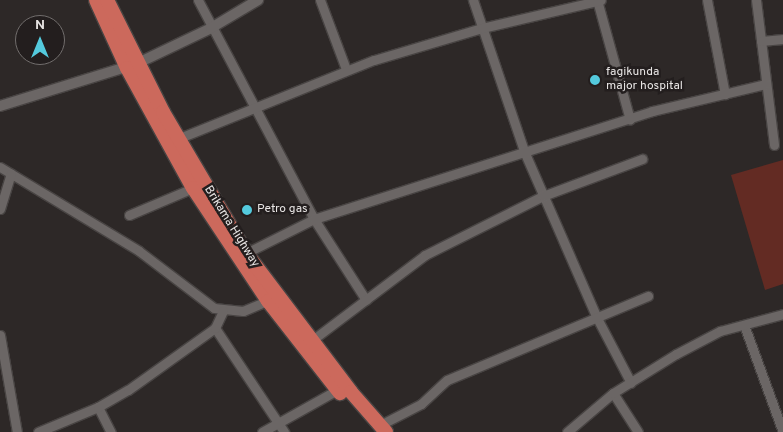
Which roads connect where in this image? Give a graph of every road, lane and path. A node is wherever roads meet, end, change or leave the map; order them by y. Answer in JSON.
{"nodes":[{"id":1,"x":96,"y":0,"type":"edge"},
{"id":2,"x":108,"y":0,"type":"edge"},
{"id":3,"x":198,"y":0,"type":"edge"},
{"id":4,"x":258,"y":0,"type":"edge"},
{"id":5,"x":320,"y":0,"type":"edge"},
{"id":6,"x":473,"y":0,"type":"edge"},
{"id":7,"x":599,"y":0,"type":"edge"},
{"id":8,"x":707,"y":0,"type":"edge"},
{"id":9,"x":756,"y":0,"type":"edge"},
{"id":10,"x":211,"y":28,"type":"junction"},
{"id":11,"x":482,"y":28,"type":"junction"},
{"id":12,"x":783,"y":39,"type":"edge"},
{"id":13,"x":761,"y":41,"type":"junction"},
{"id":14,"x":132,"y":66,"type":"junction"},
{"id":15,"x":346,"y":69,"type":"junction"},
{"id":16,"x":765,"y":84,"type":"junction"},
{"id":17,"x":725,"y":94,"type":"junction"},
{"id":18,"x":0,"y":106,"type":"edge"},
{"id":19,"x":254,"y":108,"type":"junction"},
{"id":20,"x":630,"y":120,"type":"junction"},
{"id":21,"x":177,"y":139,"type":"junction"},
{"id":22,"x":774,"y":146,"type":"dead end"},
{"id":23,"x":524,"y":151,"type":"junction"},
{"id":24,"x":642,"y":159,"type":"dead end"},
{"id":25,"x":0,"y":167,"type":"edge"},
{"id":26,"x":11,"y":174,"type":"junction"},
{"id":27,"x":193,"y":188,"type":"junction"},
{"id":28,"x":543,"y":196,"type":"junction"},
{"id":29,"x":0,"y":208,"type":"edge"},
{"id":30,"x":129,"y":215,"type":"dead end"},
{"id":31,"x":314,"y":219,"type":"junction"},
{"id":32,"x":246,"y":252,"type":"junction"},
{"id":33,"x":648,"y":296,"type":"dead end"},
{"id":34,"x":272,"y":298,"type":"junction"},
{"id":35,"x":366,"y":300,"type":"junction"},
{"id":36,"x":223,"y":311,"type":"junction"},
{"id":37,"x":783,"y":314,"type":"edge"},
{"id":38,"x":598,"y":318,"type":"junction"},
{"id":39,"x":744,"y":325,"type":"junction"},
{"id":40,"x":214,"y":328,"type":"junction"},
{"id":41,"x":0,"y":335,"type":"edge"},
{"id":42,"x":311,"y":341,"type":"junction"},
{"id":43,"x":631,"y":383,"type":"junction"},
{"id":44,"x":337,"y":390,"type":"junction"},
{"id":45,"x":613,"y":394,"type":"junction"},
{"id":46,"x":98,"y":407,"type":"junction"},
{"id":47,"x":279,"y":424,"type":"junction"},
{"id":48,"x":380,"y":430,"type":"edge"},
{"id":49,"x":16,"y":432,"type":"edge"},
{"id":50,"x":38,"y":432,"type":"edge"},
{"id":51,"x":111,"y":432,"type":"edge"},
{"id":52,"x":262,"y":432,"type":"edge"},
{"id":53,"x":284,"y":432,"type":"edge"},
{"id":54,"x":567,"y":432,"type":"edge"},
{"id":55,"x":638,"y":432,"type":"edge"},
{"id":56,"x":782,"y":432,"type":"edge"}],
"edges":[{"from":1,"to":14,"type":"highway","name":"Brikama Highway"},
{"from":2,"to":14,"type":"highway","name":"Brikama Highway"},
{"from":3,"to":10,"type":"street"},
{"from":4,"to":10,"type":"street"},
{"from":5,"to":15,"type":"street"},
{"from":6,"to":11,"type":"street"},
{"from":7,"to":11,"type":"street"},
{"from":7,"to":20,"type":"street"},
{"from":8,"to":17,"type":"street"},
{"from":9,"to":13,"type":"street"},
{"from":10,"to":14,"type":"street"},
{"from":10,"to":19,"type":"street"},
{"from":11,"to":15,"type":"street"},
{"from":11,"to":23,"type":"street"},
{"from":12,"to":13,"type":"street"},
{"from":13,"to":16,"type":"street"},
{"from":14,"to":18,"type":"street"},
{"from":14,"to":21,"type":"highway","name":"Brikama Highway"},
{"from":14,"to":27,"type":"highway","name":"Brikama Highway"},
{"from":15,"to":19,"type":"street"},
{"from":16,"to":17,"type":"street"},
{"from":16,"to":22,"type":"street"},
{"from":17,"to":20,"type":"street"},
{"from":19,"to":21,"type":"street"},
{"from":19,"to":31,"type":"street"},
{"from":20,"to":23,"type":"street"},
{"from":21,"to":32,"type":"highway","name":"Brikama Highway"},
{"from":23,"to":28,"type":"street"},
{"from":23,"to":31,"type":"street"},
{"from":24,"to":28,"type":"street"},
{"from":25,"to":26,"type":"street"},
{"from":26,"to":29,"type":"street"},
{"from":26,"to":36,"type":"street"},
{"from":27,"to":30,"type":"street"},
{"from":27,"to":34,"type":"highway","name":"Brikama Highway"},
{"from":28,"to":35,"type":"street"},
{"from":28,"to":38,"type":"street"},
{"from":31,"to":32,"type":"street"},
{"from":31,"to":35,"type":"street"},
{"from":32,"to":34,"type":"highway","name":"Brikama Highway"},
{"from":33,"to":38,"type":"street"},
{"from":34,"to":36,"type":"street"},
{"from":34,"to":42,"type":"highway","name":"Brikama Highway"},
{"from":34,"to":44,"type":"highway","name":"Brikama Highway"},
{"from":35,"to":42,"type":"street"},
{"from":36,"to":40,"type":"street"},
{"from":37,"to":39,"type":"street"},
{"from":38,"to":43,"type":"street"},
{"from":38,"to":48,"type":"street"},
{"from":39,"to":43,"type":"street"},
{"from":39,"to":56,"type":"street"},
{"from":40,"to":46,"type":"street"},
{"from":40,"to":47,"type":"street"},
{"from":41,"to":49,"type":"street"},
{"from":42,"to":48,"type":"highway","name":"Brikama Highway"},
{"from":43,"to":45,"type":"street"},
{"from":44,"to":47,"type":"street"},
{"from":44,"to":48,"type":"highway","name":"Brikama Highway"},
{"from":45,"to":54,"type":"street"},
{"from":45,"to":55,"type":"street"},
{"from":46,"to":50,"type":"street"},
{"from":46,"to":51,"type":"street"},
{"from":47,"to":52,"type":"street"},
{"from":47,"to":53,"type":"street"}]}
